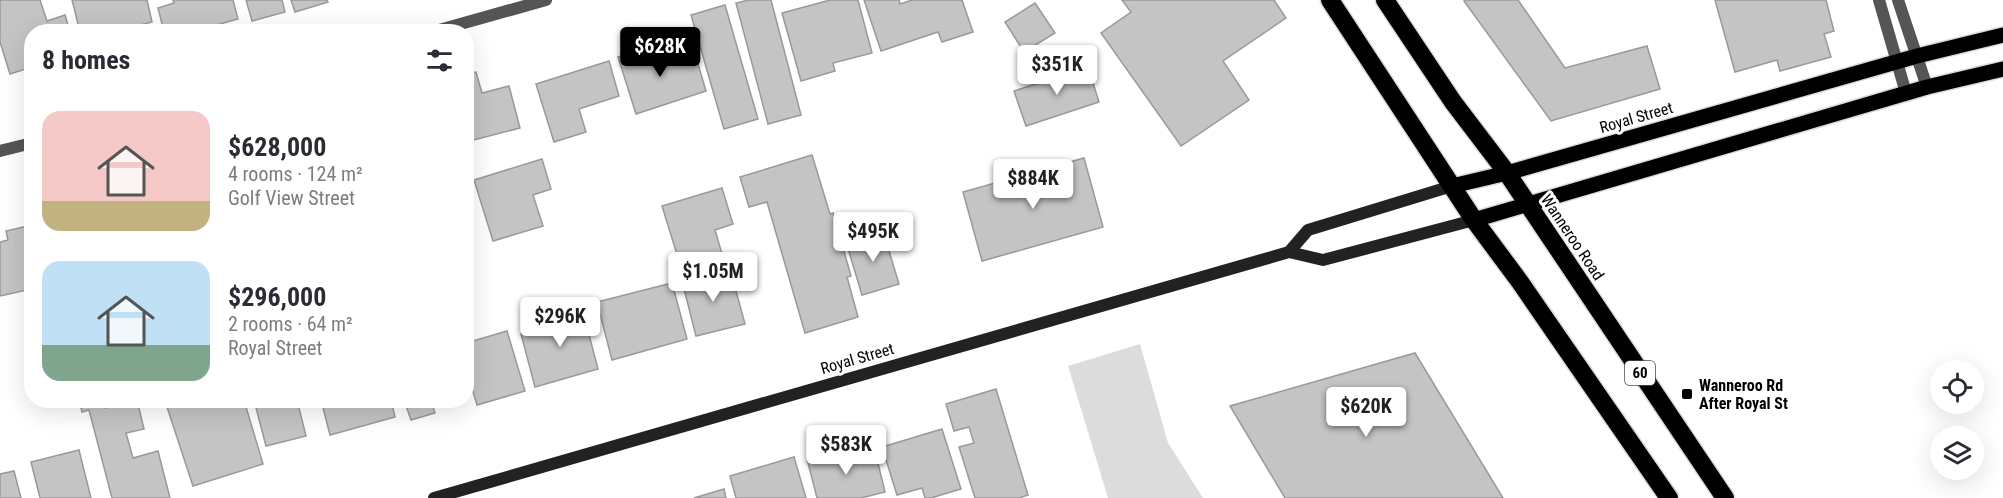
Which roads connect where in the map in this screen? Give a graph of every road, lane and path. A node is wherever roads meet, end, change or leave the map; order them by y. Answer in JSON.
{"nodes":[{"id":1,"x":546,"y":0,"type":"edge"},
{"id":2,"x":1330,"y":0,"type":"edge"},
{"id":3,"x":1385,"y":0,"type":"edge"},
{"id":4,"x":1879,"y":0,"type":"edge"},
{"id":5,"x":1898,"y":0,"type":"edge"},
{"id":6,"x":460,"y":24,"type":"edge"},
{"id":7,"x":2003,"y":35,"type":"edge"},
{"id":8,"x":1917,"y":56,"type":"junction"},
{"id":9,"x":1896,"y":62,"type":"junction"},
{"id":10,"x":2003,"y":69,"type":"edge"},
{"id":11,"x":1927,"y":87,"type":"junction"},
{"id":12,"x":1906,"y":93,"type":"junction"},
{"id":13,"x":24,"y":145,"type":"edge"},
{"id":14,"x":0,"y":152,"type":"edge"},
{"id":15,"x":1507,"y":173,"type":"junction"},
{"id":16,"x":1452,"y":186,"type":"junction"},
{"id":17,"x":1527,"y":204,"type":"junction"},
{"id":18,"x":1473,"y":220,"type":"junction"},
{"id":19,"x":1289,"y":252,"type":"junction"},
{"id":20,"x":434,"y":498,"type":"edge"},
{"id":21,"x":1669,"y":498,"type":"edge"},
{"id":22,"x":1725,"y":498,"type":"edge"}],
"edges":[{"from":1,"to":6,"type":"street"},
{"from":2,"to":16,"type":"highway"},
{"from":3,"to":15,"type":"highway","name":"Wanneroo Road","number":"60"},
{"from":4,"to":9,"type":"street"},
{"from":5,"to":8,"type":"street"},
{"from":7,"to":8,"type":"main road","name":"Royal Street"},
{"from":8,"to":9,"type":"main road","name":"Royal Street"},
{"from":8,"to":11,"type":"street"},
{"from":9,"to":12,"type":"street"},
{"from":9,"to":15,"type":"main road","name":"Royal Street"},
{"from":10,"to":11,"type":"main road","name":"Royal Street"},
{"from":11,"to":12,"type":"main road","name":"Royal Street"},
{"from":12,"to":17,"type":"main road","name":"Royal Street"},
{"from":13,"to":14,"type":"street"},
{"from":15,"to":16,"type":"main road","name":"Royal Street"},
{"from":15,"to":17,"type":"highway","name":"Wanneroo Road","number":"60"},
{"from":16,"to":18,"type":"highway"},
{"from":16,"to":19,"type":"main road","name":"Royal Street"},
{"from":17,"to":18,"type":"main road","name":"Royal Street"},
{"from":17,"to":22,"type":"highway","name":"Wanneroo Road","number":"60"},
{"from":18,"to":19,"type":"main road","name":"Royal Street"},
{"from":18,"to":21,"type":"highway"},
{"from":19,"to":20,"type":"main road","name":"Royal Street"}]}
